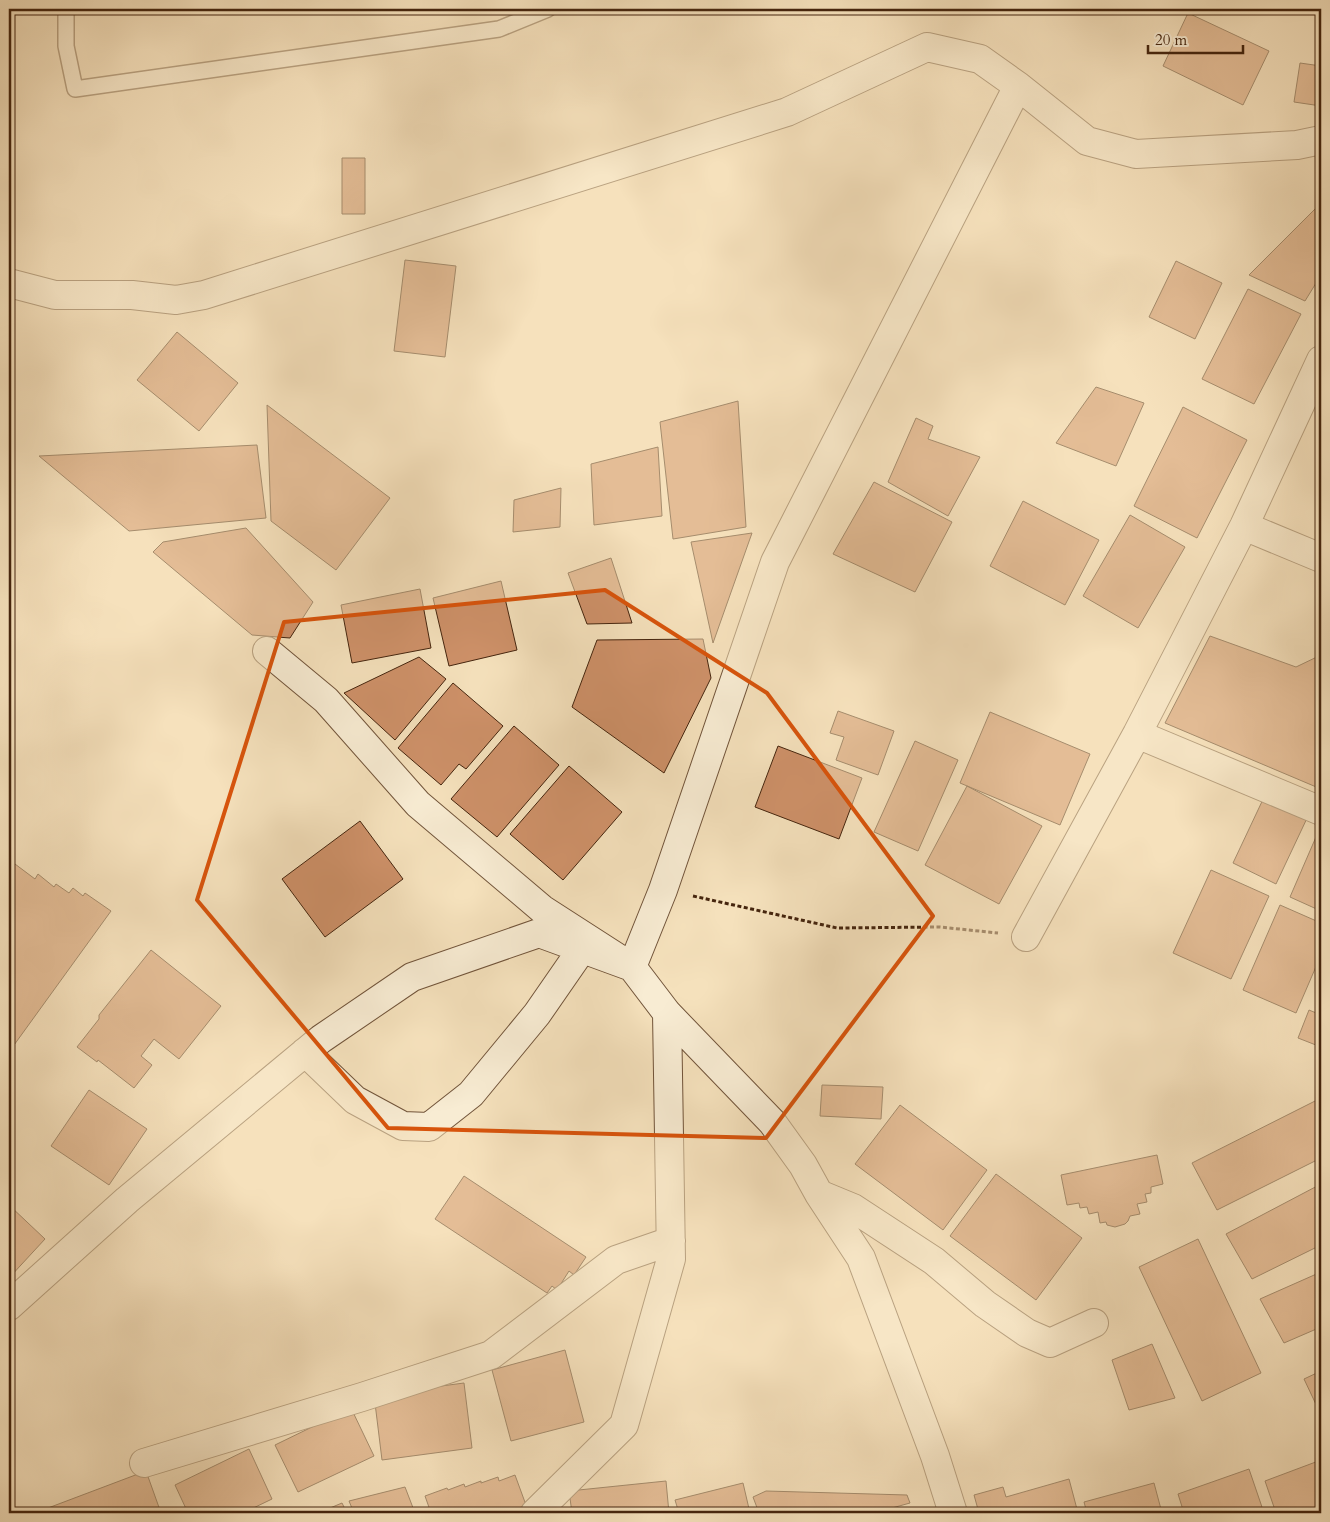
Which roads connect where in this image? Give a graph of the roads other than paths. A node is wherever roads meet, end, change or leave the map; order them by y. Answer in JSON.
{"nodes":[{"id":1,"x":66,"y":9,"type":"edge"},
{"id":2,"x":548,"y":9,"type":"edge"},
{"id":3,"x":1018,"y":86,"type":"junction"},
{"id":4,"x":1321,"y":140,"type":"edge"},
{"id":5,"x":9,"y":283,"type":"edge"},
{"id":6,"x":1321,"y":360,"type":"edge"},
{"id":7,"x":1244,"y":526,"type":"junction"},
{"id":8,"x":1321,"y":558,"type":"edge"},
{"id":9,"x":268,"y":651,"type":"dead end"},
{"id":10,"x":1137,"y":734,"type":"junction"},
{"id":11,"x":1321,"y":811,"type":"edge"},
{"id":12,"x":1026,"y":937,"type":"road end"},
{"id":13,"x":582,"y":948,"type":"junction"},
{"id":14,"x":632,"y":967,"type":"junction"},
{"id":15,"x":667,"y":1013,"type":"junction"},
{"id":16,"x":306,"y":1052,"type":"junction"},
{"id":17,"x":819,"y":1194,"type":"junction"},
{"id":18,"x":671,"y":1241,"type":"junction"},
{"id":19,"x":9,"y":1306,"type":"edge"},
{"id":20,"x":1094,"y":1323,"type":"dead end"},
{"id":21,"x":144,"y":1463,"type":"dead end"},
{"id":22,"x":535,"y":1513,"type":"edge"},
{"id":23,"x":952,"y":1513,"type":"edge"}],
"edges":[{"from":1,"to":2,"type":"lane"},
{"from":3,"to":4,"type":"street"},
{"from":3,"to":5,"type":"street"},
{"from":3,"to":14,"type":"street"},
{"from":6,"to":7,"type":"street"},
{"from":7,"to":8,"type":"street"},
{"from":7,"to":10,"type":"street"},
{"from":9,"to":14,"type":"street"},
{"from":10,"to":11,"type":"street"},
{"from":10,"to":12,"type":"street"},
{"from":13,"to":14,"type":"street"},
{"from":13,"to":16,"type":"street"},
{"from":13,"to":16,"type":"street"},
{"from":14,"to":15,"type":"street"},
{"from":15,"to":17,"type":"street"},
{"from":15,"to":18,"type":"street"},
{"from":16,"to":19,"type":"street"},
{"from":17,"to":20,"type":"street"},
{"from":17,"to":23,"type":"street"},
{"from":18,"to":21,"type":"street"},
{"from":18,"to":22,"type":"street"}]}
